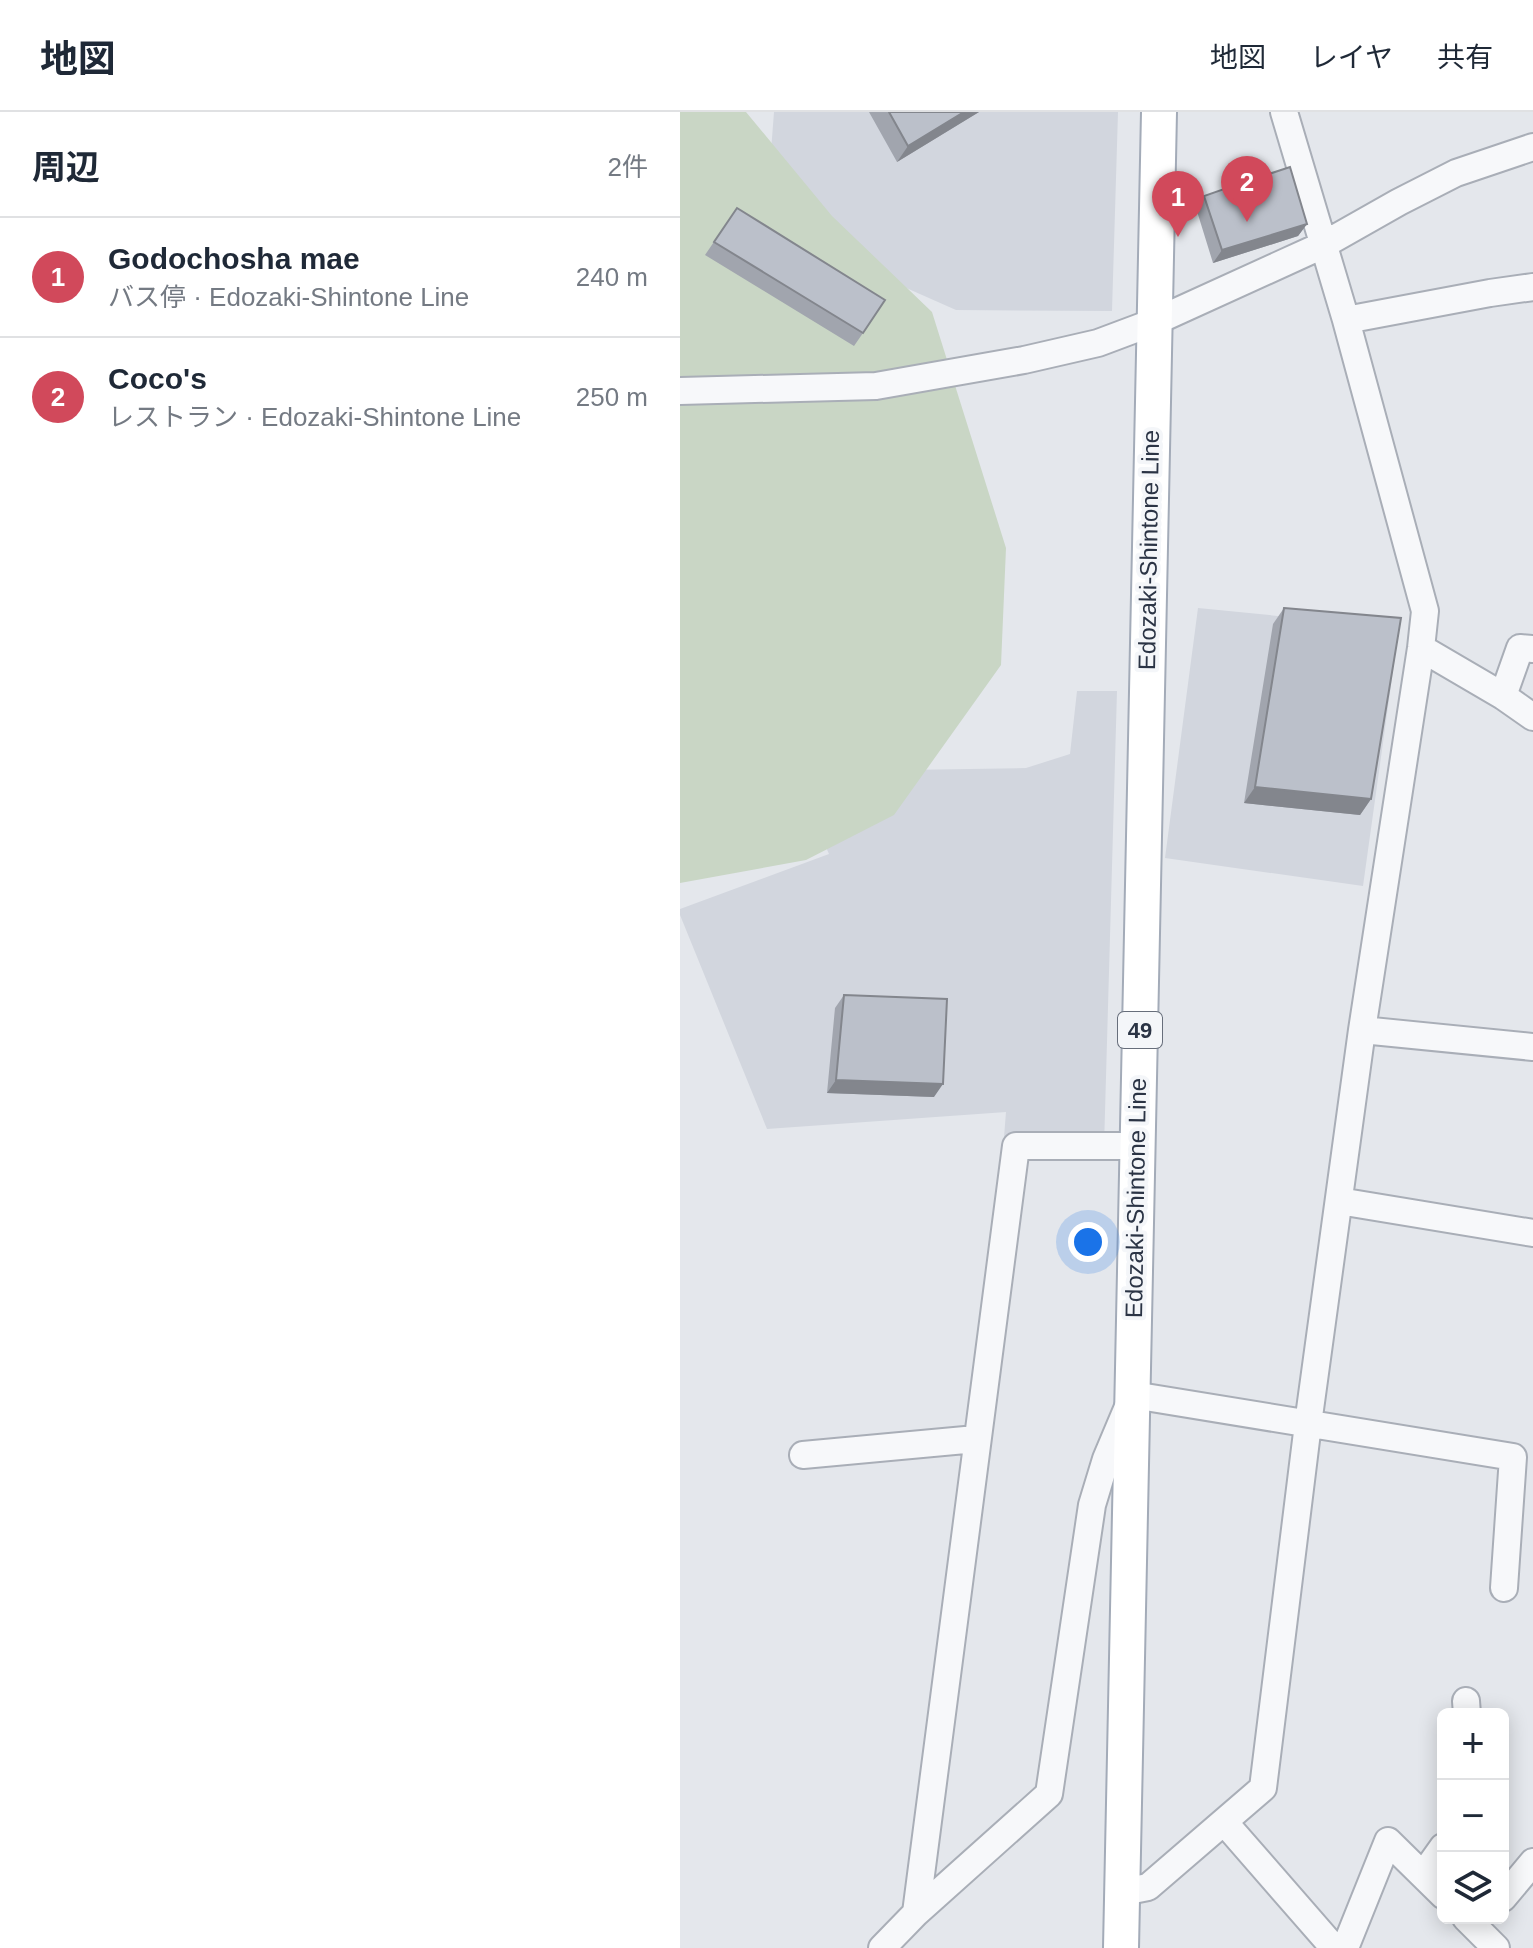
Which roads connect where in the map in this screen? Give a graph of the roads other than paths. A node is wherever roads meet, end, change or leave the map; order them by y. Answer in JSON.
{"nodes":[{"id":1,"x":1159,"y":112,"type":"edge"},
{"id":2,"x":1284,"y":112,"type":"edge"},
{"id":3,"x":1533,"y":147,"type":"edge"},
{"id":4,"x":1323,"y":245,"type":"junction"},
{"id":5,"x":1533,"y":287,"type":"edge"},
{"id":6,"x":1346,"y":320,"type":"junction"},
{"id":7,"x":1154,"y":322,"type":"junction"},
{"id":8,"x":680,"y":391,"type":"edge"},
{"id":9,"x":1421,"y":648,"type":"junction"},
{"id":10,"x":1533,"y":649,"type":"edge"},
{"id":11,"x":1503,"y":696,"type":"junction"},
{"id":12,"x":1533,"y":717,"type":"edge"},
{"id":13,"x":1362,"y":1030,"type":"junction"},
{"id":14,"x":1533,"y":1047,"type":"edge"},
{"id":15,"x":1137,"y":1146,"type":"junction"},
{"id":16,"x":1339,"y":1201,"type":"junction"},
{"id":17,"x":1533,"y":1233,"type":"edge"},
{"id":18,"x":1133,"y":1395,"type":"junction"},
{"id":19,"x":1308,"y":1424,"type":"junction"},
{"id":20,"x":976,"y":1439,"type":"junction"},
{"id":21,"x":803,"y":1455,"type":"dead end"},
{"id":22,"x":1504,"y":1588,"type":"dead end"},
{"id":23,"x":1225,"y":1823,"type":"junction"},
{"id":24,"x":1439,"y":1852,"type":"edge"},
{"id":25,"x":1533,"y":1862,"type":"edge"},
{"id":26,"x":1423,"y":1875,"type":"junction"},
{"id":27,"x":1437,"y":1889,"type":"edge"},
{"id":28,"x":1509,"y":1891,"type":"edge"},
{"id":29,"x":1123,"y":1892,"type":"junction"},
{"id":30,"x":916,"y":1913,"type":"junction"},
{"id":31,"x":1478,"y":1924,"type":"edge"},
{"id":32,"x":882,"y":1948,"type":"edge"},
{"id":33,"x":1121,"y":1948,"type":"edge"},
{"id":34,"x":1334,"y":1948,"type":"edge"},
{"id":35,"x":1345,"y":1948,"type":"edge"},
{"id":36,"x":1496,"y":1948,"type":"edge"}],
"edges":[{"from":1,"to":7,"type":"main road","name":"Edozaki-Shintone Line","number":"49"},
{"from":2,"to":4,"type":"street"},
{"from":3,"to":4,"type":"street"},
{"from":4,"to":6,"type":"street"},
{"from":4,"to":7,"type":"street"},
{"from":5,"to":6,"type":"street"},
{"from":6,"to":9,"type":"street"},
{"from":7,"to":8,"type":"street"},
{"from":7,"to":15,"type":"main road","name":"Edozaki-Shintone Line","number":"49"},
{"from":9,"to":11,"type":"street"},
{"from":9,"to":13,"type":"street"},
{"from":10,"to":11,"type":"street"},
{"from":11,"to":12,"type":"street"},
{"from":13,"to":14,"type":"street"},
{"from":13,"to":16,"type":"street"},
{"from":15,"to":18,"type":"main road","name":"Edozaki-Shintone Line","number":"49"},
{"from":15,"to":20,"type":"street"},
{"from":16,"to":17,"type":"street"},
{"from":16,"to":19,"type":"street"},
{"from":18,"to":19,"type":"street"},
{"from":18,"to":29,"type":"main road","name":"Edozaki-Shintone Line","number":"49"},
{"from":18,"to":30,"type":"street"},
{"from":19,"to":22,"type":"street"},
{"from":19,"to":23,"type":"street"},
{"from":20,"to":21,"type":"street"},
{"from":20,"to":30,"type":"street"},
{"from":23,"to":29,"type":"street"},
{"from":23,"to":34,"type":"street"},
{"from":24,"to":26,"type":"street"},
{"from":25,"to":28,"type":"street"},
{"from":26,"to":27,"type":"street"},
{"from":26,"to":35,"type":"street"},
{"from":29,"to":33,"type":"main road","name":"Edozaki-Shintone Line","number":"49"},
{"from":30,"to":32,"type":"street"},
{"from":31,"to":36,"type":"street"}]}
